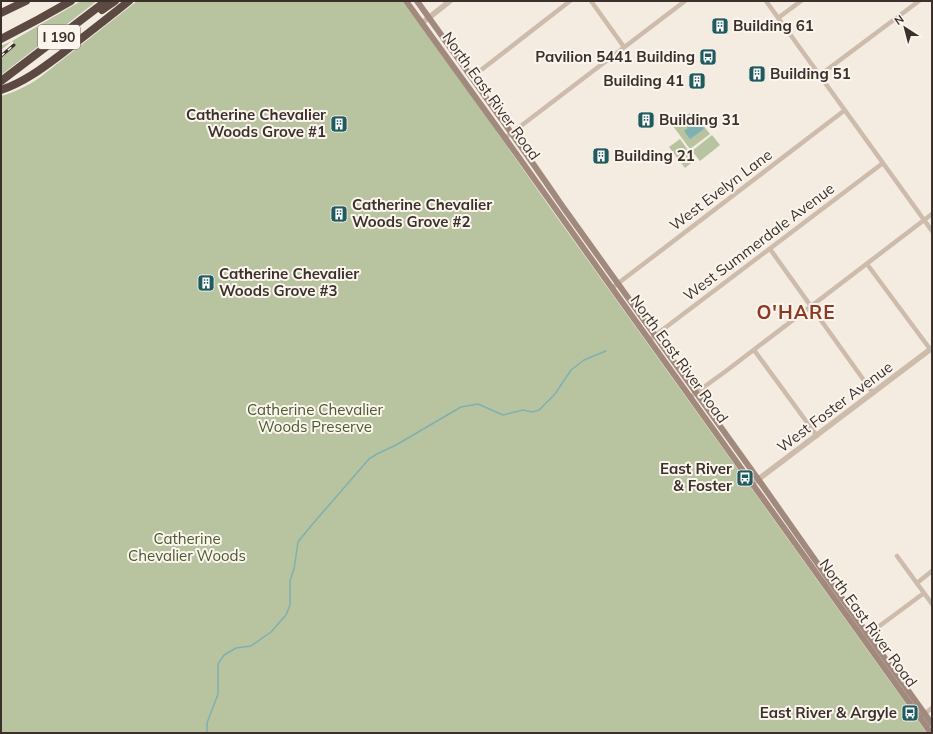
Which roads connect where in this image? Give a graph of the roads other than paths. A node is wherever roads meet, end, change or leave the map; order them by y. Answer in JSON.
{"nodes":[{"id":1,"x":26,"y":1,"type":"edge"},
{"id":2,"x":63,"y":1,"type":"edge"},
{"id":3,"x":71,"y":1,"type":"edge"},
{"id":4,"x":106,"y":1,"type":"edge"},
{"id":5,"x":115,"y":1,"type":"edge"},
{"id":6,"x":129,"y":1,"type":"edge"},
{"id":7,"x":406,"y":1,"type":"edge"},
{"id":8,"x":417,"y":1,"type":"edge"},
{"id":9,"x":450,"y":1,"type":"edge"},
{"id":10,"x":570,"y":1,"type":"edge"},
{"id":11,"x":591,"y":1,"type":"edge"},
{"id":12,"x":685,"y":1,"type":"edge"},
{"id":13,"x":766,"y":1,"type":"edge"},
{"id":14,"x":801,"y":1,"type":"edge"},
{"id":15,"x":919,"y":1,"type":"edge"},
{"id":16,"x":1,"y":13,"type":"edge"},
{"id":17,"x":429,"y":17,"type":"junction"},
{"id":18,"x":778,"y":18,"type":"junction"},
{"id":19,"x":422,"y":23,"type":"junction"},
{"id":20,"x":1,"y":32,"type":"edge"},
{"id":21,"x":1,"y":39,"type":"edge"},
{"id":22,"x":624,"y":47,"type":"junction"},
{"id":23,"x":11,"y":73,"type":"junction"},
{"id":24,"x":820,"y":75,"type":"junction"},
{"id":25,"x":472,"y":77,"type":"junction"},
{"id":26,"x":1,"y":81,"type":"edge"},
{"id":27,"x":1,"y":90,"type":"edge"},
{"id":28,"x":845,"y":110,"type":"junction"},
{"id":29,"x":511,"y":133,"type":"junction"},
{"id":30,"x":505,"y":138,"type":"junction"},
{"id":31,"x":883,"y":163,"type":"junction"},
{"id":32,"x":932,"y":214,"type":"edge"},
{"id":33,"x":924,"y":220,"type":"junction"},
{"id":34,"x":932,"y":231,"type":"edge"},
{"id":35,"x":770,"y":249,"type":"junction"},
{"id":36,"x":868,"y":264,"type":"junction"},
{"id":37,"x":618,"y":284,"type":"junction"},
{"id":38,"x":612,"y":288,"type":"junction"},
{"id":39,"x":811,"y":306,"type":"junction"},
{"id":40,"x":655,"y":336,"type":"junction"},
{"id":41,"x":649,"y":340,"type":"junction"},
{"id":42,"x":931,"y":348,"type":"edge"},
{"id":43,"x":754,"y":350,"type":"junction"},
{"id":44,"x":696,"y":392,"type":"junction"},
{"id":45,"x":873,"y":392,"type":"junction"},
{"id":46,"x":690,"y":397,"type":"junction"},
{"id":47,"x":817,"y":436,"type":"junction"},
{"id":48,"x":759,"y":479,"type":"junction"},
{"id":49,"x":752,"y":484,"type":"junction"},
{"id":50,"x":897,"y":556,"type":"dead end"},
{"id":51,"x":932,"y":571,"type":"edge"},
{"id":52,"x":917,"y":583,"type":"junction"},
{"id":53,"x":924,"y":593,"type":"junction"},
{"id":54,"x":932,"y":604,"type":"edge"},
{"id":55,"x":866,"y":636,"type":"junction"},
{"id":56,"x":932,"y":708,"type":"edge"},
{"id":57,"x":922,"y":716,"type":"junction"},
{"id":58,"x":932,"y":724,"type":"edge"},
{"id":59,"x":931,"y":733,"type":"edge"}],
"edges":[{"from":1,"to":16,"type":"highway"},
{"from":2,"to":20,"type":"highway"},
{"from":3,"to":21,"type":"highway"},
{"from":4,"to":23,"type":"highway","number":"I 190"},
{"from":5,"to":23,"type":"highway"},
{"from":6,"to":27,"type":"highway"},
{"from":7,"to":19,"type":"main road","name":"North East River Road"},
{"from":8,"to":17,"type":"main road","name":"North East River Road"},
{"from":9,"to":17,"type":"street"},
{"from":10,"to":25,"type":"street"},
{"from":11,"to":22,"type":"street"},
{"from":12,"to":22,"type":"street"},
{"from":13,"to":18,"type":"street"},
{"from":14,"to":18,"type":"street"},
{"from":15,"to":24,"type":"street"},
{"from":17,"to":19,"type":"street"},
{"from":17,"to":25,"type":"main road","name":"North East River Road"},
{"from":18,"to":24,"type":"street"},
{"from":19,"to":30,"type":"main road","name":"North East River Road"},
{"from":22,"to":29,"type":"street"},
{"from":23,"to":26,"type":"highway","number":"I 190"},
{"from":24,"to":28,"type":"street"},
{"from":25,"to":29,"type":"main road","name":"North East River Road"},
{"from":28,"to":31,"type":"street"},
{"from":28,"to":37,"type":"street","name":"West Evelyn Lane"},
{"from":29,"to":30,"type":"street"},
{"from":29,"to":37,"type":"main road","name":"North East River Road"},
{"from":30,"to":38,"type":"main road","name":"North East River Road"},
{"from":31,"to":33,"type":"street"},
{"from":31,"to":35,"type":"street","name":"West Summerdale Avenue"},
{"from":32,"to":33,"type":"street"},
{"from":33,"to":34,"type":"street"},
{"from":33,"to":36,"type":"street"},
{"from":35,"to":39,"type":"street"},
{"from":35,"to":40,"type":"street","name":"West Summerdale Avenue"},
{"from":36,"to":39,"type":"street"},
{"from":36,"to":42,"type":"street"},
{"from":37,"to":38,"type":"street","name":"West Evelyn Lane"},
{"from":37,"to":40,"type":"main road","name":"North East River Road"},
{"from":38,"to":41,"type":"main road","name":"North East River Road"},
{"from":39,"to":43,"type":"street"},
{"from":39,"to":45,"type":"street"},
{"from":40,"to":41,"type":"street","name":"West Summerdale Avenue"},
{"from":40,"to":44,"type":"main road","name":"North East River Road"},
{"from":41,"to":46,"type":"main road","name":"North East River Road"},
{"from":42,"to":45,"type":"street","name":"West Foster Avenue"},
{"from":43,"to":44,"type":"street"},
{"from":43,"to":47,"type":"street"},
{"from":44,"to":46,"type":"street"},
{"from":44,"to":48,"type":"main road","name":"North East River Road"},
{"from":45,"to":47,"type":"street","name":"West Foster Avenue"},
{"from":46,"to":49,"type":"main road","name":"North East River Road"},
{"from":47,"to":48,"type":"street","name":"West Foster Avenue"},
{"from":48,"to":49,"type":"street","name":"West Foster Avenue"},
{"from":48,"to":55,"type":"main road","name":"North East River Road"},
{"from":49,"to":55,"type":"main road","name":"North East River Road"},
{"from":50,"to":52,"type":"street"},
{"from":51,"to":52,"type":"street"},
{"from":52,"to":53,"type":"street"},
{"from":53,"to":54,"type":"street"},
{"from":53,"to":55,"type":"street"},
{"from":55,"to":57,"type":"main road","name":"North East River Road"},
{"from":56,"to":57,"type":"street"},
{"from":57,"to":58,"type":"main road","name":"North East River Road"},
{"from":57,"to":59,"type":"main road","name":"North East River Road"}]}
